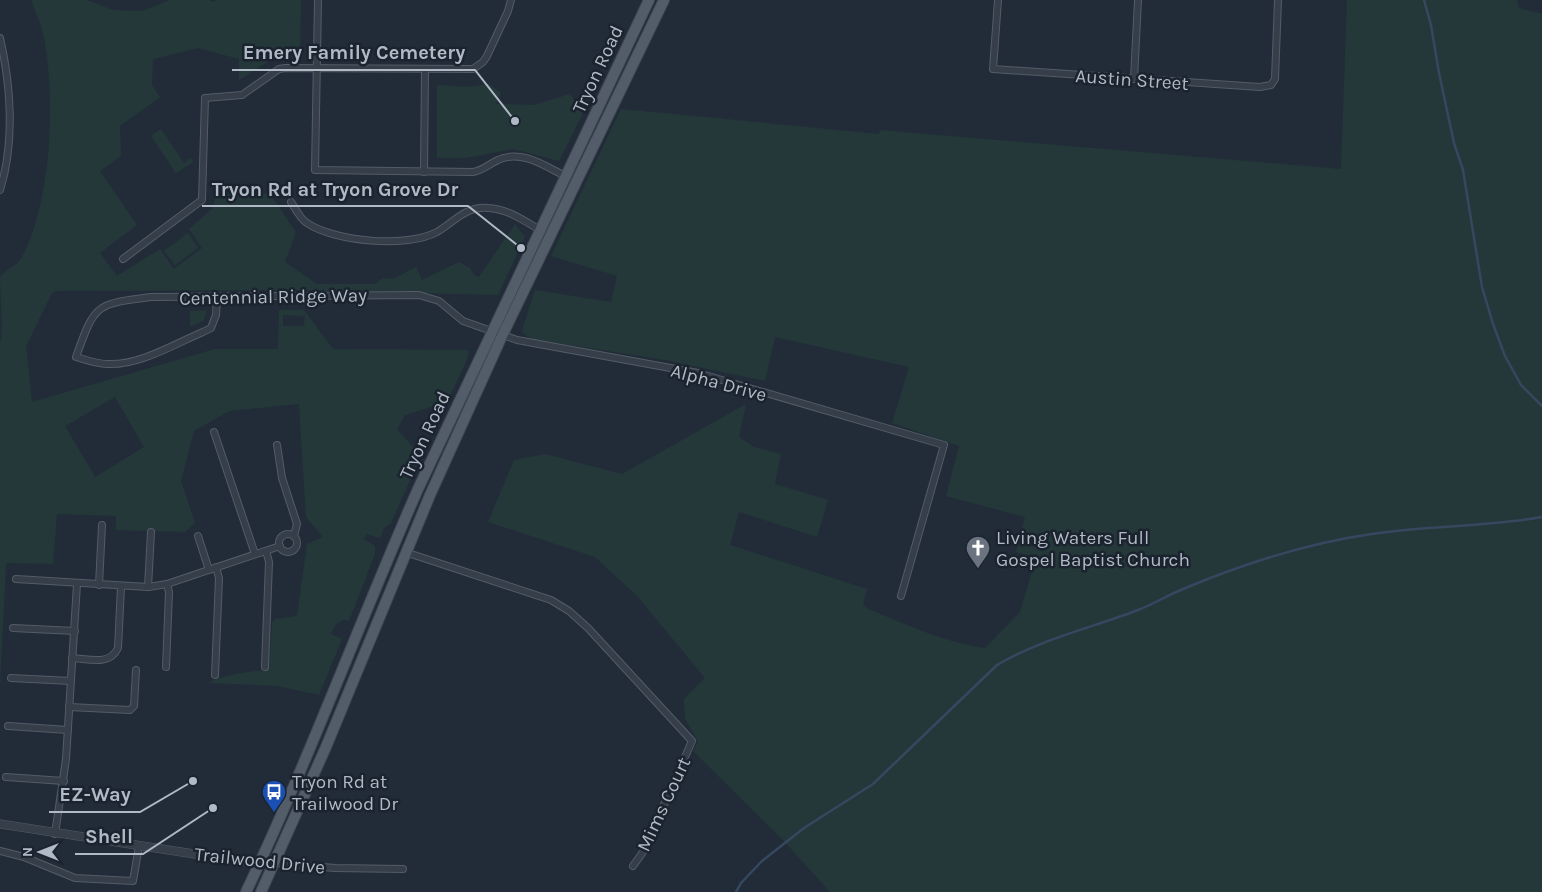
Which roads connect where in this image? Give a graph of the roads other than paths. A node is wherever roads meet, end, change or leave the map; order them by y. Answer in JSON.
{"nodes":[{"id":1,"x":318,"y":0,"type":"edge"},
{"id":2,"x":511,"y":0,"type":"edge"},
{"id":3,"x":648,"y":0,"type":"edge"},
{"id":4,"x":664,"y":0,"type":"edge"},
{"id":5,"x":998,"y":0,"type":"edge"},
{"id":6,"x":1138,"y":0,"type":"edge"},
{"id":7,"x":1278,"y":0,"type":"edge"},
{"id":8,"x":0,"y":38,"type":"edge"},
{"id":9,"x":316,"y":67,"type":"junction"},
{"id":10,"x":424,"y":69,"type":"junction"},
{"id":11,"x":1134,"y":79,"type":"junction"},
{"id":12,"x":3,"y":150,"type":"edge"},
{"id":13,"x":424,"y":172,"type":"junction"},
{"id":14,"x":565,"y":176,"type":"junction"},
{"id":15,"x":0,"y":190,"type":"edge"},
{"id":16,"x":291,"y":202,"type":"dead end"},
{"id":17,"x":540,"y":230,"type":"junction"},
{"id":18,"x":124,"y":259,"type":"dead end"},
{"id":19,"x":217,"y":297,"type":"junction"},
{"id":20,"x":492,"y":333,"type":"junction"},
{"id":21,"x":502,"y":336,"type":"junction"},
{"id":22,"x":214,"y":432,"type":"dead end"},
{"id":23,"x":277,"y":445,"type":"dead end"},
{"id":24,"x":102,"y":525,"type":"dead end"},
{"id":25,"x":151,"y":532,"type":"dead end"},
{"id":26,"x":198,"y":536,"type":"dead end"},
{"id":27,"x":294,"y":536,"type":"junction"},
{"id":28,"x":280,"y":546,"type":"junction"},
{"id":29,"x":266,"y":552,"type":"junction"},
{"id":30,"x":405,"y":552,"type":"junction"},
{"id":31,"x":255,"y":554,"type":"junction"},
{"id":32,"x":216,"y":567,"type":"junction"},
{"id":33,"x":209,"y":570,"type":"junction"},
{"id":34,"x":16,"y":579,"type":"dead end"},
{"id":35,"x":77,"y":584,"type":"junction"},
{"id":36,"x":167,"y":584,"type":"junction"},
{"id":37,"x":99,"y":585,"type":"junction"},
{"id":38,"x":121,"y":587,"type":"junction"},
{"id":39,"x":148,"y":587,"type":"junction"},
{"id":40,"x":901,"y":596,"type":"dead end"},
{"id":41,"x":13,"y":628,"type":"dead end"},
{"id":42,"x":75,"y":632,"type":"junction"},
{"id":43,"x":72,"y":658,"type":"junction"},
{"id":44,"x":166,"y":667,"type":"dead end"},
{"id":45,"x":265,"y":667,"type":"dead end"},
{"id":46,"x":136,"y":670,"type":"dead end"},
{"id":47,"x":215,"y":674,"type":"dead end"},
{"id":48,"x":10,"y":678,"type":"dead end"},
{"id":49,"x":71,"y":681,"type":"junction"},
{"id":50,"x":70,"y":707,"type":"junction"},
{"id":51,"x":8,"y":726,"type":"dead end"},
{"id":52,"x":68,"y":730,"type":"junction"},
{"id":53,"x":6,"y":777,"type":"dead end"},
{"id":54,"x":64,"y":781,"type":"junction"},
{"id":55,"x":0,"y":824,"type":"edge"},
{"id":56,"x":55,"y":834,"type":"junction"},
{"id":57,"x":139,"y":846,"type":"junction"},
{"id":58,"x":0,"y":851,"type":"edge"},
{"id":59,"x":260,"y":863,"type":"junction"},
{"id":60,"x":275,"y":863,"type":"junction"},
{"id":61,"x":633,"y":866,"type":"dead end"},
{"id":62,"x":402,"y":868,"type":"dead end"},
{"id":63,"x":246,"y":892,"type":"edge"},
{"id":64,"x":261,"y":892,"type":"edge"}],
"edges":[{"from":1,"to":9,"type":"street"},
{"from":2,"to":10,"type":"street"},
{"from":3,"to":14,"type":"main road","name":"Tryon Road"},
{"from":4,"to":21,"type":"main road","name":"Tryon Road"},
{"from":5,"to":11,"type":"street","name":"Austin Street"},
{"from":6,"to":11,"type":"street"},
{"from":7,"to":11,"type":"street","name":"Austin Street"},
{"from":8,"to":12,"type":"street"},
{"from":9,"to":10,"type":"street"},
{"from":9,"to":13,"type":"street"},
{"from":9,"to":18,"type":"street"},
{"from":10,"to":13,"type":"street"},
{"from":12,"to":15,"type":"street"},
{"from":13,"to":14,"type":"street"},
{"from":14,"to":17,"type":"main road","name":"Tryon Road"},
{"from":16,"to":17,"type":"street"},
{"from":17,"to":20,"type":"main road","name":"Tryon Road"},
{"from":19,"to":19,"type":"street","name":"Centennial Ridge Way"},
{"from":19,"to":20,"type":"street","name":"Centennial Ridge Way"},
{"from":20,"to":21,"type":"street","name":"Alpha Drive"},
{"from":20,"to":59,"type":"main road","name":"Tryon Road"},
{"from":21,"to":30,"type":"main road","name":"Tryon Road"},
{"from":21,"to":40,"type":"street","name":"Alpha Drive"},
{"from":22,"to":31,"type":"street"},
{"from":23,"to":27,"type":"street"},
{"from":24,"to":37,"type":"street"},
{"from":25,"to":39,"type":"street"},
{"from":26,"to":33,"type":"street"},
{"from":27,"to":28,"type":"street"},
{"from":27,"to":28,"type":"street"},
{"from":28,"to":29,"type":"street"},
{"from":29,"to":31,"type":"street"},
{"from":29,"to":45,"type":"street"},
{"from":30,"to":60,"type":"main road","name":"Tryon Road"},
{"from":30,"to":61,"type":"street","name":"Mims Court"},
{"from":31,"to":32,"type":"street"},
{"from":32,"to":33,"type":"street"},
{"from":32,"to":47,"type":"street"},
{"from":33,"to":36,"type":"street"},
{"from":34,"to":35,"type":"street"},
{"from":35,"to":37,"type":"street"},
{"from":35,"to":42,"type":"street"},
{"from":36,"to":39,"type":"street"},
{"from":36,"to":44,"type":"street"},
{"from":37,"to":38,"type":"street"},
{"from":38,"to":39,"type":"street"},
{"from":38,"to":43,"type":"street"},
{"from":41,"to":42,"type":"street"},
{"from":42,"to":43,"type":"street"},
{"from":43,"to":49,"type":"street"},
{"from":46,"to":50,"type":"street"},
{"from":48,"to":49,"type":"street"},
{"from":49,"to":50,"type":"street"},
{"from":50,"to":52,"type":"street"},
{"from":51,"to":52,"type":"street"},
{"from":52,"to":54,"type":"street"},
{"from":53,"to":54,"type":"street"},
{"from":54,"to":56,"type":"street"},
{"from":55,"to":56,"type":"street","name":"Trailwood Drive"},
{"from":56,"to":57,"type":"street","name":"Trailwood Drive"},
{"from":57,"to":58,"type":"street"},
{"from":57,"to":59,"type":"street","name":"Trailwood Drive"},
{"from":59,"to":60,"type":"street","name":"Trailwood Drive"},
{"from":59,"to":63,"type":"main road","name":"Tryon Road"},
{"from":60,"to":62,"type":"street","name":"Trailwood Drive"},
{"from":60,"to":64,"type":"main road","name":"Tryon Road"}]}
